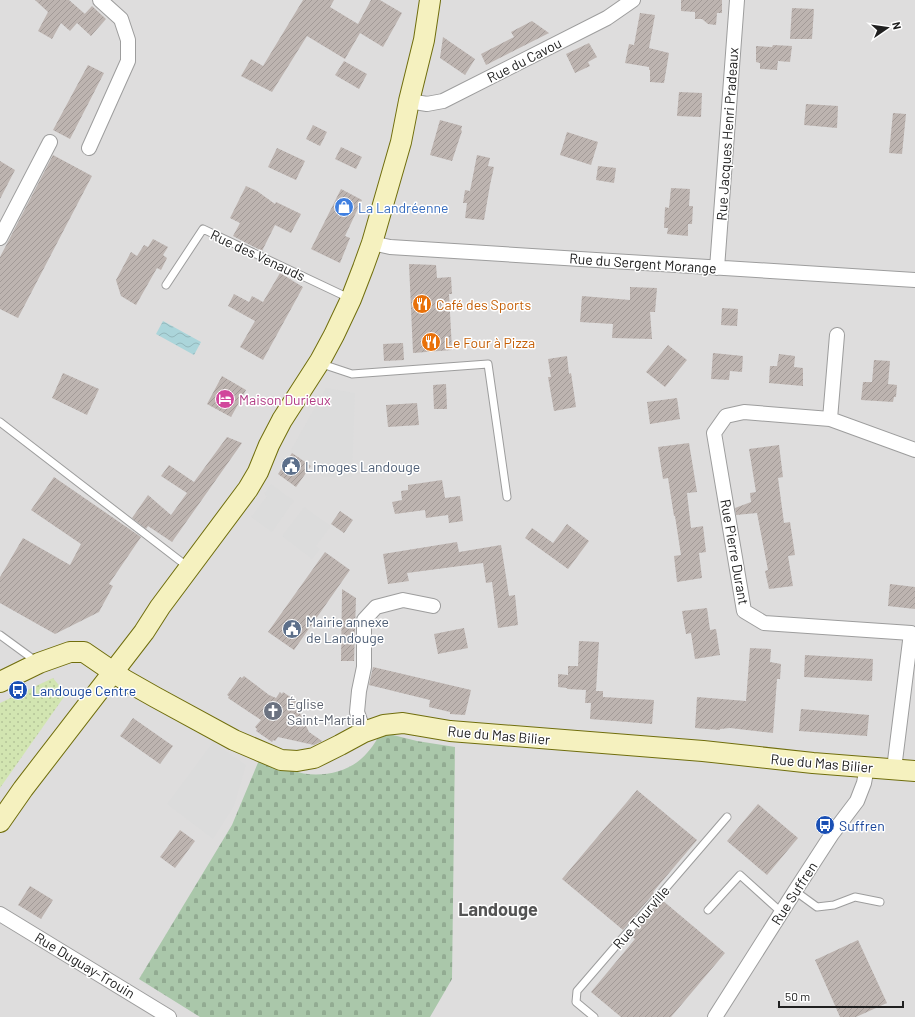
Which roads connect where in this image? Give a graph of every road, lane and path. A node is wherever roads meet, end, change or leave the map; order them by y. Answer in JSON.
{"nodes":[{"id":1,"x":100,"y":0,"type":"edge"},
{"id":2,"x":430,"y":0,"type":"edge"},
{"id":3,"x":633,"y":0,"type":"edge"},
{"id":4,"x":737,"y":0,"type":"edge"},
{"id":5,"x":409,"y":101,"type":"junction"},
{"id":6,"x":50,"y":142,"type":"dead end"},
{"id":7,"x":89,"y":148,"type":"dead end"},
{"id":8,"x":0,"y":238,"type":"edge"},
{"id":9,"x":372,"y":243,"type":"junction"},
{"id":10,"x":717,"y":268,"type":"junction"},
{"id":11,"x":915,"y":280,"type":"edge"},
{"id":12,"x":166,"y":285,"type":"dead end"},
{"id":13,"x":351,"y":299,"type":"junction"},
{"id":14,"x":837,"y":335,"type":"dead end"},
{"id":15,"x":320,"y":361,"type":"junction"},
{"id":16,"x":830,"y":419,"type":"junction"},
{"id":17,"x":0,"y":422,"type":"edge"},
{"id":18,"x":915,"y":450,"type":"edge"},
{"id":19,"x":507,"y":497,"type":"dead end"},
{"id":20,"x":189,"y":568,"type":"junction"},
{"id":21,"x":433,"y":606,"type":"dead end"},
{"id":22,"x":913,"y":634,"type":"edge"},
{"id":23,"x":0,"y":635,"type":"edge"},
{"id":24,"x":39,"y":663,"type":"junction"},
{"id":25,"x":113,"y":672,"type":"junction"},
{"id":26,"x":0,"y":682,"type":"edge"},
{"id":27,"x":364,"y":732,"type":"junction"},
{"id":28,"x":867,"y":767,"type":"junction"},
{"id":29,"x":894,"y":769,"type":"junction"},
{"id":30,"x":915,"y":771,"type":"edge"},
{"id":31,"x":727,"y":816,"type":"dead end"},
{"id":32,"x":0,"y":822,"type":"edge"},
{"id":33,"x":794,"y":891,"type":"junction"},
{"id":34,"x":880,"y":902,"type":"dead end"},
{"id":35,"x":708,"y":910,"type":"dead end"},
{"id":36,"x":780,"y":912,"type":"junction"},
{"id":37,"x":0,"y":914,"type":"edge"},
{"id":38,"x":169,"y":1017,"type":"edge"},
{"id":39,"x":594,"y":1017,"type":"edge"},
{"id":40,"x":715,"y":1017,"type":"edge"}],
"edges":[{"from":1,"to":7,"type":"street"},
{"from":2,"to":5,"type":"main road"},
{"from":3,"to":5,"type":"street","name":"Rue du Cavou"},
{"from":4,"to":10,"type":"street","name":"Rue Jacques Henri Pradeaux"},
{"from":5,"to":9,"type":"main road"},
{"from":6,"to":8,"type":"street"},
{"from":9,"to":10,"type":"street","name":"Rue du Sergent Morange"},
{"from":9,"to":13,"type":"main road"},
{"from":10,"to":11,"type":"street","name":"Rue du Sergent Morange"},
{"from":12,"to":13,"type":"lane","name":"Rue des Venauds"},
{"from":13,"to":15,"type":"main road"},
{"from":14,"to":16,"type":"street"},
{"from":15,"to":19,"type":"lane"},
{"from":15,"to":20,"type":"main road"},
{"from":16,"to":18,"type":"street","name":"Rue Pierre Durant"},
{"from":16,"to":22,"type":"street","name":"Rue Pierre Durant"},
{"from":17,"to":20,"type":"lane"},
{"from":20,"to":25,"type":"main road"},
{"from":21,"to":27,"type":"street"},
{"from":22,"to":29,"type":"street","name":"Rue Pierre Durant"},
{"from":23,"to":24,"type":"lane"},
{"from":24,"to":25,"type":"main road","name":"Rue du Mas Bilier"},
{"from":24,"to":26,"type":"main road","name":"Rue du Mas Bilier"},
{"from":25,"to":27,"type":"main road","name":"Rue du Mas Bilier"},
{"from":25,"to":32,"type":"main road"},
{"from":27,"to":28,"type":"main road","name":"Rue du Mas Bilier"},
{"from":28,"to":29,"type":"main road","name":"Rue du Mas Bilier"},
{"from":28,"to":33,"type":"street","name":"Rue Suffren"},
{"from":29,"to":30,"type":"main road","name":"Rue du Mas Bilier"},
{"from":31,"to":39,"type":"lane","name":"Rue Tourville"},
{"from":33,"to":34,"type":"lane"},
{"from":33,"to":36,"type":"street","name":"Rue Suffren"},
{"from":35,"to":36,"type":"lane"},
{"from":36,"to":40,"type":"street","name":"Rue Suffren"},
{"from":37,"to":38,"type":"street","name":"Rue Duguay-Trouin"}]}
